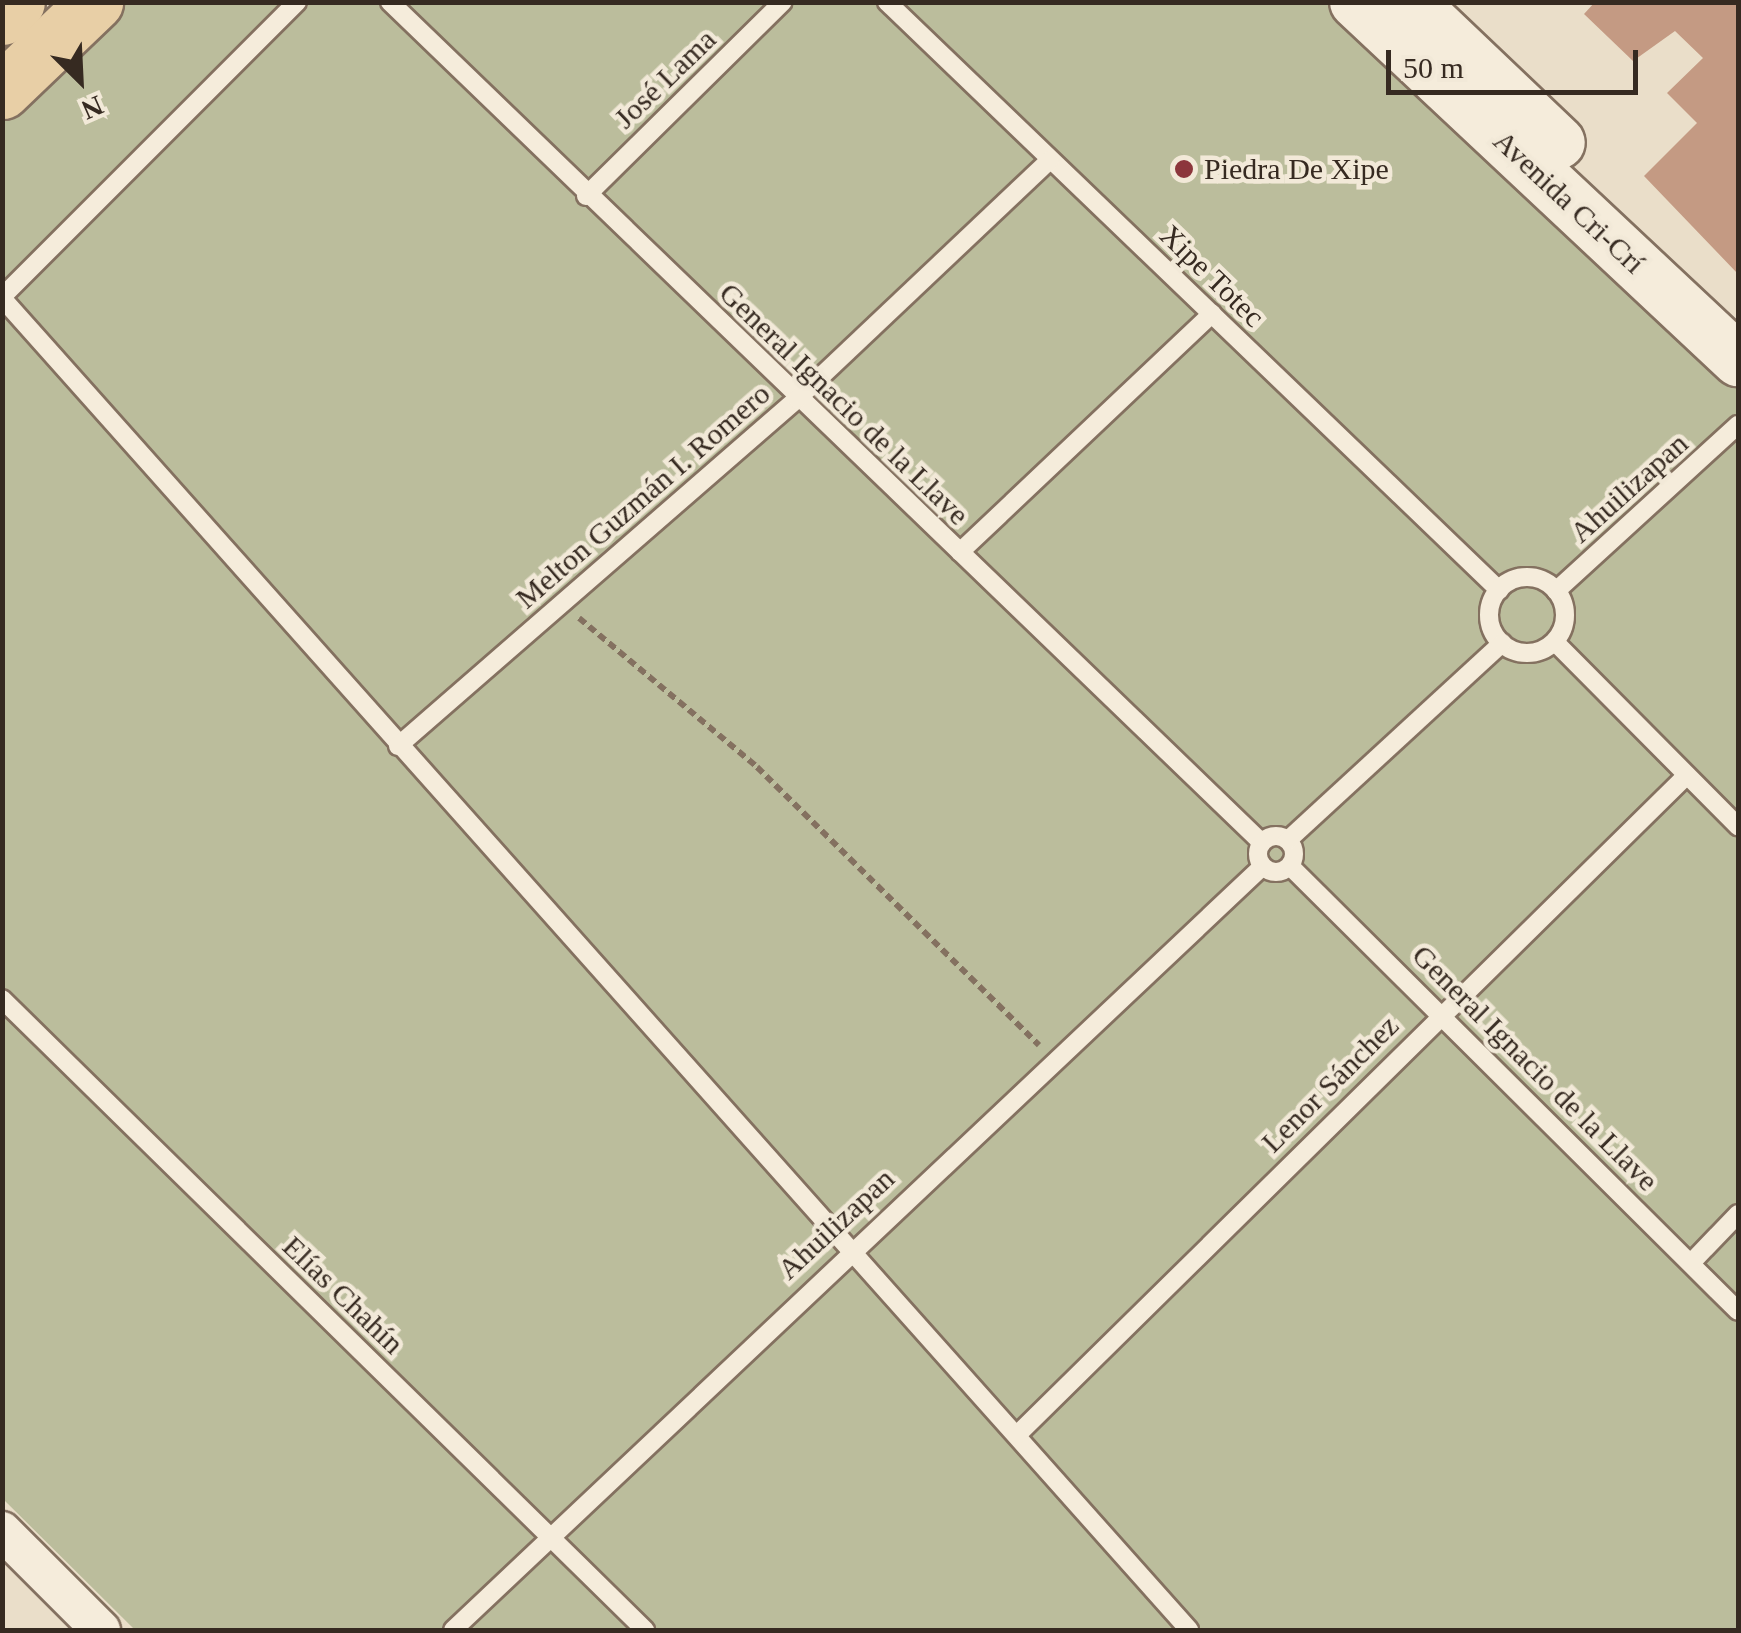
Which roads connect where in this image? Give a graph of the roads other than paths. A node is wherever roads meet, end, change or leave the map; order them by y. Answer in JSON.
{"nodes":[{"id":1,"x":17,"y":2,"type":"edge"},
{"id":2,"x":56,"y":2,"type":"edge"},
{"id":3,"x":94,"y":2,"type":"edge"},
{"id":4,"x":297,"y":2,"type":"edge"},
{"id":5,"x":390,"y":2,"type":"edge"},
{"id":6,"x":783,"y":2,"type":"edge"},
{"id":7,"x":887,"y":2,"type":"edge"},
{"id":8,"x":1356,"y":2,"type":"edge"},
{"id":9,"x":1411,"y":2,"type":"edge"},
{"id":10,"x":2,"y":17,"type":"edge"},
{"id":11,"x":2,"y":52,"type":"edge"},
{"id":12,"x":2,"y":92,"type":"edge"},
{"id":13,"x":1050,"y":160,"type":"junction"},
{"id":14,"x":586,"y":196,"type":"junction"},
{"id":15,"x":2,"y":298,"type":"edge"},
{"id":16,"x":1738,"y":312,"type":"edge"},
{"id":17,"x":1212,"y":314,"type":"junction"},
{"id":18,"x":1738,"y":360,"type":"edge"},
{"id":19,"x":797,"y":399,"type":"junction"},
{"id":20,"x":1738,"y":425,"type":"edge"},
{"id":21,"x":960,"y":552,"type":"junction"},
{"id":22,"x":1499,"y":590,"type":"junction"},
{"id":23,"x":1556,"y":591,"type":"junction"},
{"id":24,"x":1555,"y":642,"type":"junction"},
{"id":25,"x":1502,"y":644,"type":"junction"},
{"id":26,"x":398,"y":746,"type":"junction"},
{"id":27,"x":1686,"y":775,"type":"junction"},
{"id":28,"x":1738,"y":826,"type":"edge"},
{"id":29,"x":1288,"y":840,"type":"junction"},
{"id":30,"x":1262,"y":844,"type":"junction"},
{"id":31,"x":1263,"y":866,"type":"junction"},
{"id":32,"x":1290,"y":866,"type":"junction"},
{"id":33,"x":2,"y":999,"type":"edge"},
{"id":34,"x":1442,"y":1012,"type":"junction"},
{"id":35,"x":1738,"y":1214,"type":"edge"},
{"id":36,"x":850,"y":1248,"type":"junction"},
{"id":37,"x":1691,"y":1263,"type":"junction"},
{"id":38,"x":1738,"y":1311,"type":"edge"},
{"id":39,"x":1016,"y":1435,"type":"junction"},
{"id":40,"x":2,"y":1532,"type":"edge"},
{"id":41,"x":548,"y":1534,"type":"junction"},
{"id":42,"x":101,"y":1630,"type":"edge"},
{"id":43,"x":453,"y":1630,"type":"edge"},
{"id":44,"x":645,"y":1630,"type":"edge"},
{"id":45,"x":1189,"y":1630,"type":"edge"}],
"edges":[{"from":1,"to":10,"type":"main road"},
{"from":2,"to":11,"type":"main road"},
{"from":3,"to":12,"type":"main road"},
{"from":4,"to":15,"type":"lane"},
{"from":5,"to":14,"type":"lane","name":"General Ignacio de la Llave"},
{"from":6,"to":14,"type":"lane","name":"José Lama"},
{"from":7,"to":13,"type":"lane","name":"Xipe Totec"},
{"from":8,"to":18,"type":"main road","name":"Avenida Cri-Crí"},
{"from":9,"to":16,"type":"main road","name":"Avenida Cri-Crí"},
{"from":13,"to":17,"type":"lane","name":"Xipe Totec"},
{"from":13,"to":19,"type":"lane","name":"Melton Guzmán I. Romero"},
{"from":14,"to":19,"type":"lane","name":"General Ignacio de la Llave"},
{"from":15,"to":26,"type":"lane"},
{"from":17,"to":21,"type":"lane"},
{"from":17,"to":22,"type":"lane","name":"Xipe Totec"},
{"from":19,"to":21,"type":"lane","name":"General Ignacio de la Llave"},
{"from":19,"to":26,"type":"lane","name":"Melton Guzmán I. Romero"},
{"from":20,"to":23,"type":"lane","name":"Ahuilizapan"},
{"from":21,"to":30,"type":"lane","name":"General Ignacio de la Llave"},
{"from":22,"to":23,"type":"lane"},
{"from":22,"to":25,"type":"lane"},
{"from":23,"to":24,"type":"lane"},
{"from":24,"to":25,"type":"lane"},
{"from":24,"to":27,"type":"lane"},
{"from":25,"to":29,"type":"lane"},
{"from":26,"to":36,"type":"lane"},
{"from":27,"to":28,"type":"lane"},
{"from":27,"to":34,"type":"lane","name":"Lenor Sánchez"},
{"from":29,"to":30,"type":"lane"},
{"from":29,"to":32,"type":"lane"},
{"from":30,"to":31,"type":"lane"},
{"from":31,"to":32,"type":"lane"},
{"from":31,"to":36,"type":"lane","name":"Ahuilizapan"},
{"from":32,"to":34,"type":"lane","name":"General Ignacio de la Llave"},
{"from":33,"to":41,"type":"lane","name":"Elías Chahín"},
{"from":34,"to":37,"type":"lane","name":"General Ignacio de la Llave"},
{"from":34,"to":39,"type":"lane","name":"Lenor Sánchez"},
{"from":35,"to":37,"type":"lane"},
{"from":36,"to":39,"type":"lane"},
{"from":36,"to":41,"type":"lane","name":"Ahuilizapan"},
{"from":37,"to":38,"type":"lane","name":"General Ignacio de la Llave"},
{"from":39,"to":45,"type":"lane"},
{"from":40,"to":42,"type":"street"},
{"from":41,"to":43,"type":"lane","name":"Ahuilizapan"},
{"from":41,"to":44,"type":"lane","name":"Elías Chahín"}]}
